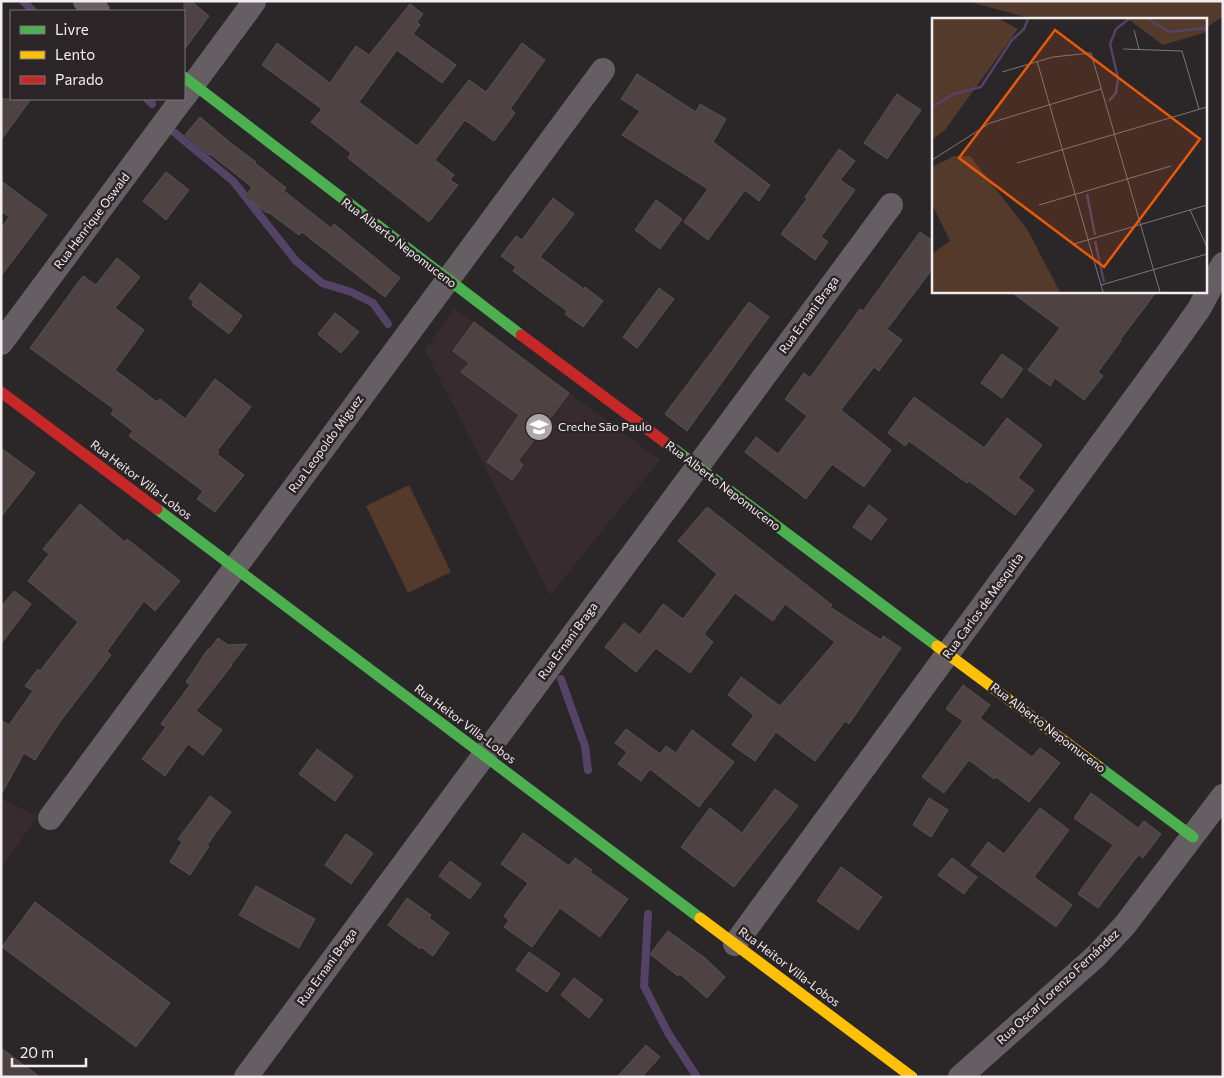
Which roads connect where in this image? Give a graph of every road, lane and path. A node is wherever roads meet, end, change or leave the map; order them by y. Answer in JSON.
{"nodes":[{"id":1,"x":85,"y":1,"type":"edge"},
{"id":2,"x":254,"y":2,"type":"edge"},
{"id":3,"x":97,"y":10,"type":"edge"},
{"id":4,"x":603,"y":70,"type":"dead end"},
{"id":5,"x":186,"y":89,"type":"edge"},
{"id":6,"x":178,"y":100,"type":"edge"},
{"id":7,"x":890,"y":205,"type":"dead end"},
{"id":8,"x":1223,"y":264,"type":"edge"},
{"id":9,"x":447,"y":280,"type":"junction"},
{"id":10,"x":1,"y":343,"type":"edge"},
{"id":11,"x":1,"y":392,"type":"edge"},
{"id":12,"x":697,"y":467,"type":"junction"},
{"id":13,"x":235,"y":568,"type":"junction"},
{"id":14,"x":948,"y":654,"type":"junction"},
{"id":15,"x":484,"y":755,"type":"junction"},
{"id":16,"x":1223,"y":796,"type":"edge"},
{"id":17,"x":50,"y":818,"type":"dead end"},
{"id":18,"x":1193,"y":837,"type":"junction"},
{"id":19,"x":735,"y":944,"type":"junction"},
{"id":20,"x":246,"y":1077,"type":"edge"},
{"id":21,"x":912,"y":1077,"type":"edge"},
{"id":22,"x":960,"y":1077,"type":"edge"}],
"edges":[{"from":1,"to":3,"type":"street"},
{"from":2,"to":5,"type":"street","name":"Rua Henrique Oswald"},
{"from":4,"to":9,"type":"street","name":"Rua Leopoldo Miguez"},
{"from":5,"to":9,"type":"street","name":"Rua Alberto Nepomuceno"},
{"from":6,"to":10,"type":"street","name":"Rua Henrique Oswald"},
{"from":7,"to":12,"type":"street","name":"Rua Ernani Braga"},
{"from":8,"to":14,"type":"street","name":"Rua Carlos de Mesquita"},
{"from":9,"to":12,"type":"street","name":"Rua Alberto Nepomuceno"},
{"from":9,"to":13,"type":"street","name":"Rua Leopoldo Miguez"},
{"from":11,"to":13,"type":"street","name":"Rua Heitor Villa-Lobos"},
{"from":12,"to":14,"type":"street","name":"Rua Alberto Nepomuceno"},
{"from":12,"to":15,"type":"street","name":"Rua Ernani Braga"},
{"from":13,"to":15,"type":"street","name":"Rua Heitor Villa-Lobos"},
{"from":13,"to":17,"type":"street","name":"Rua Leopoldo Miguez"},
{"from":14,"to":18,"type":"street","name":"Rua Alberto Nepomuceno"},
{"from":14,"to":19,"type":"street","name":"Rua Carlos de Mesquita"},
{"from":15,"to":19,"type":"street","name":"Rua Heitor Villa-Lobos"},
{"from":15,"to":20,"type":"street","name":"Rua Ernani Braga"},
{"from":16,"to":18,"type":"street","name":"Rua Oscar Lorenzo Fernández"},
{"from":18,"to":22,"type":"street","name":"Rua Oscar Lorenzo Fernández"},
{"from":19,"to":21,"type":"street","name":"Rua Heitor Villa-Lobos"}]}
